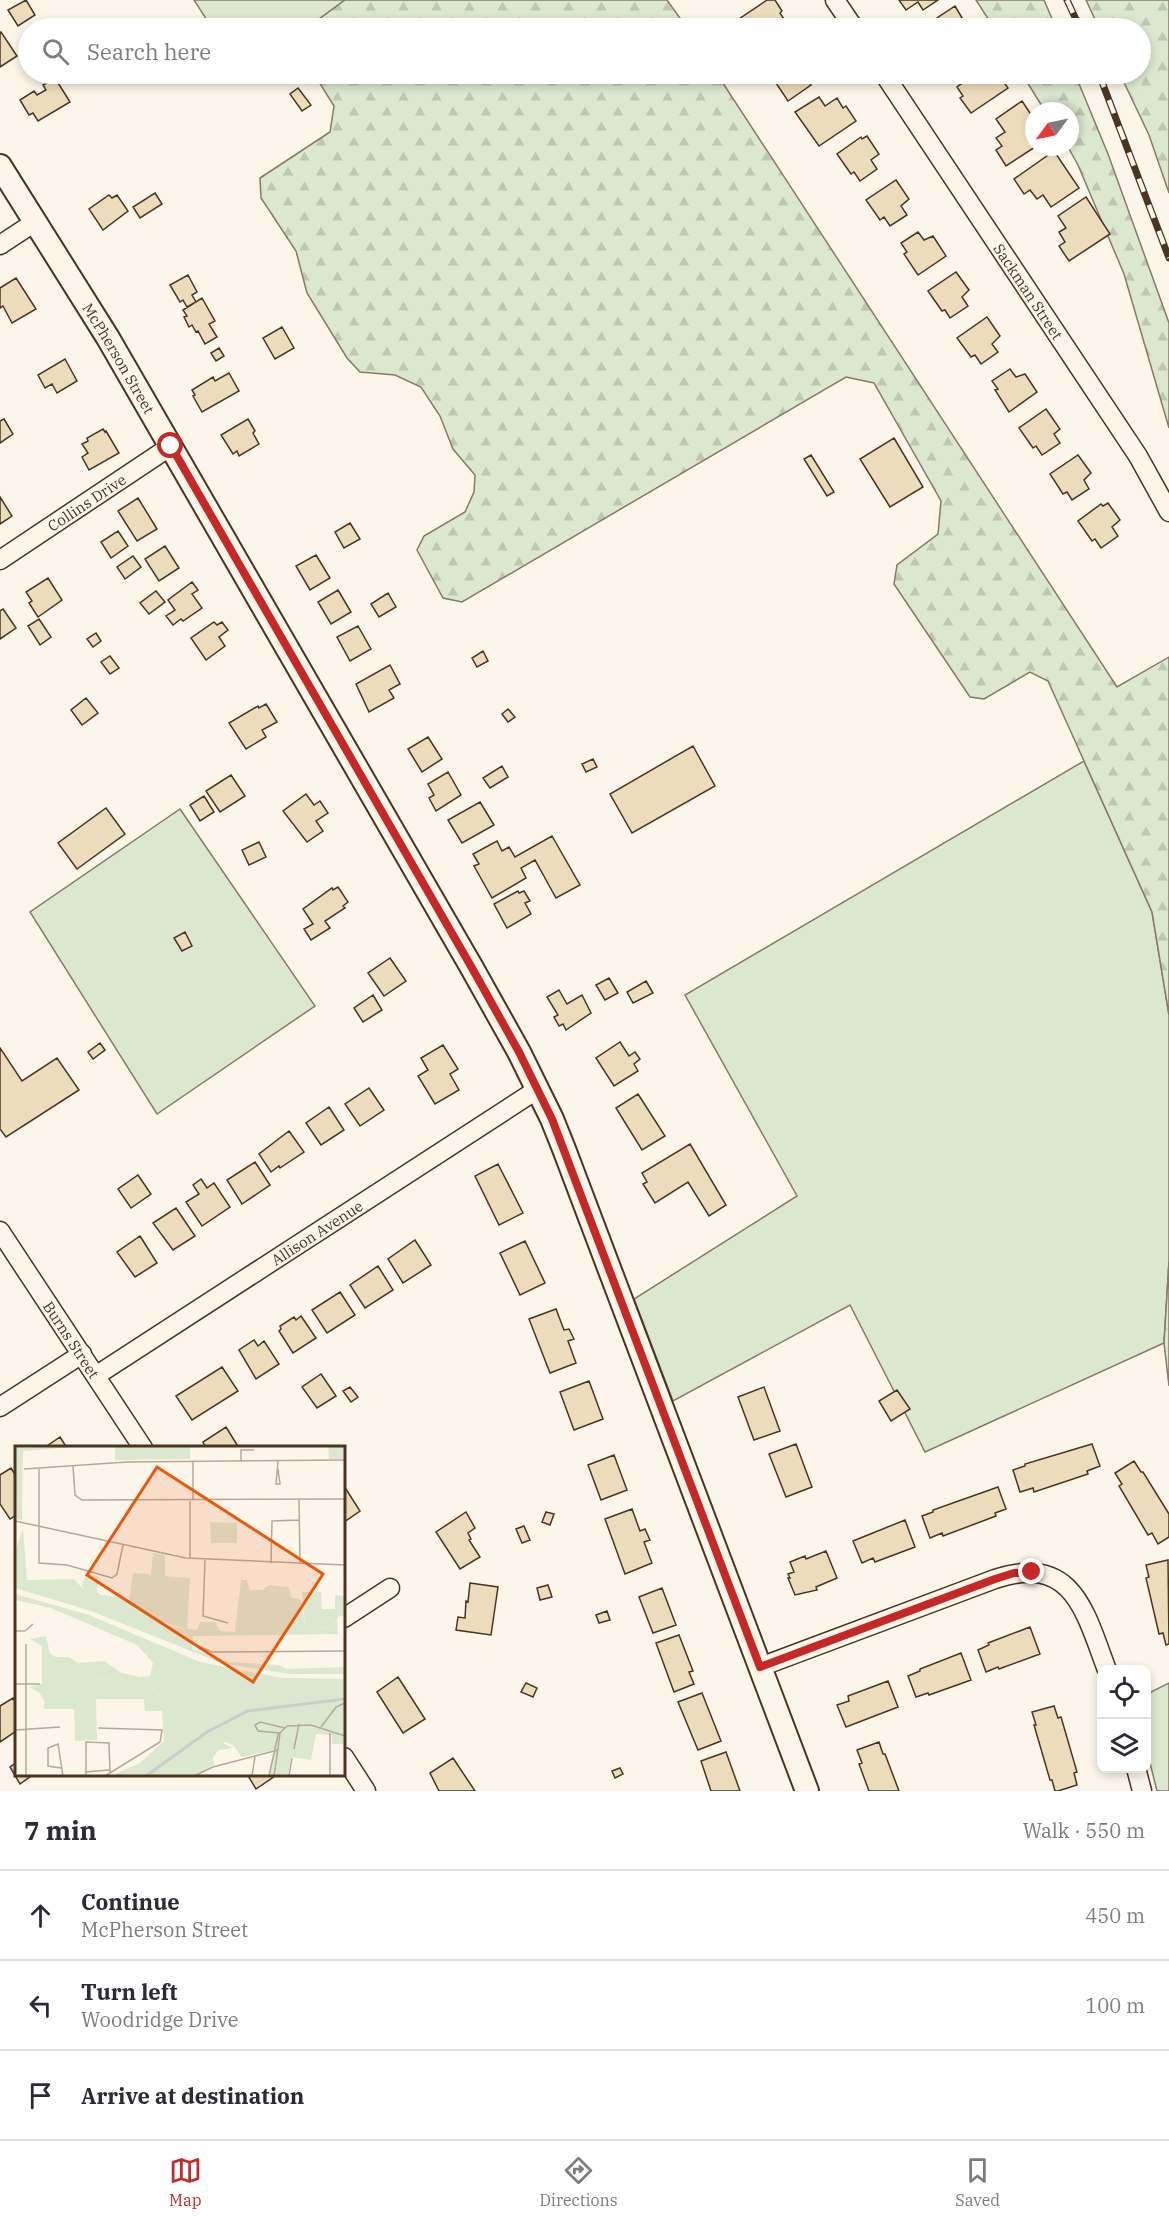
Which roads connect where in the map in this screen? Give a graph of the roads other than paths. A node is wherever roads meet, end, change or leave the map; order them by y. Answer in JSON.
{"nodes":[{"id":1,"x":835,"y":0,"type":"edge"},
{"id":2,"x":847,"y":18,"type":"edge"},
{"id":3,"x":891,"y":84,"type":"edge"},
{"id":4,"x":0,"y":166,"type":"edge"},
{"id":5,"x":35,"y":222,"type":"junction"},
{"id":6,"x":0,"y":245,"type":"edge"},
{"id":7,"x":171,"y":446,"type":"junction"},
{"id":8,"x":1169,"y":513,"type":"edge"},
{"id":9,"x":0,"y":560,"type":"edge"},
{"id":10,"x":538,"y":1089,"type":"junction"},
{"id":11,"x":0,"y":1231,"type":"edge"},
{"id":12,"x":82,"y":1354,"type":"junction"},
{"id":13,"x":97,"y":1375,"type":"junction"},
{"id":14,"x":0,"y":1407,"type":"edge"},
{"id":15,"x":142,"y":1446,"type":"edge"},
{"id":16,"x":390,"y":1588,"type":"dead end"},
{"id":17,"x":345,"y":1617,"type":"edge"},
{"id":18,"x":1105,"y":1665,"type":"edge"},
{"id":19,"x":760,"y":1667,"type":"junction"},
{"id":20,"x":345,"y":1759,"type":"edge"},
{"id":21,"x":1138,"y":1773,"type":"edge"},
{"id":22,"x":366,"y":1791,"type":"edge"},
{"id":23,"x":807,"y":1791,"type":"edge"},
{"id":24,"x":1142,"y":1791,"type":"edge"}],
"edges":[{"from":1,"to":2,"type":"street"},
{"from":3,"to":8,"type":"street","name":"Sackman Street"},
{"from":4,"to":5,"type":"street","name":"McPherson Street"},
{"from":5,"to":6,"type":"street"},
{"from":5,"to":7,"type":"street","name":"McPherson Street"},
{"from":7,"to":9,"type":"street","name":"Collins Drive"},
{"from":7,"to":10,"type":"street","name":"McPherson Street"},
{"from":10,"to":13,"type":"street","name":"Allison Avenue"},
{"from":10,"to":19,"type":"street","name":"McPherson Street"},
{"from":11,"to":12,"type":"street","name":"Burns Street"},
{"from":12,"to":13,"type":"street","name":"Burns Street"},
{"from":12,"to":14,"type":"street"},
{"from":13,"to":15,"type":"street","name":"Burns Street"},
{"from":16,"to":17,"type":"street"},
{"from":18,"to":19,"type":"street"},
{"from":19,"to":23,"type":"street","name":"McPherson Street"},
{"from":20,"to":22,"type":"street"},
{"from":21,"to":24,"type":"street"}]}
